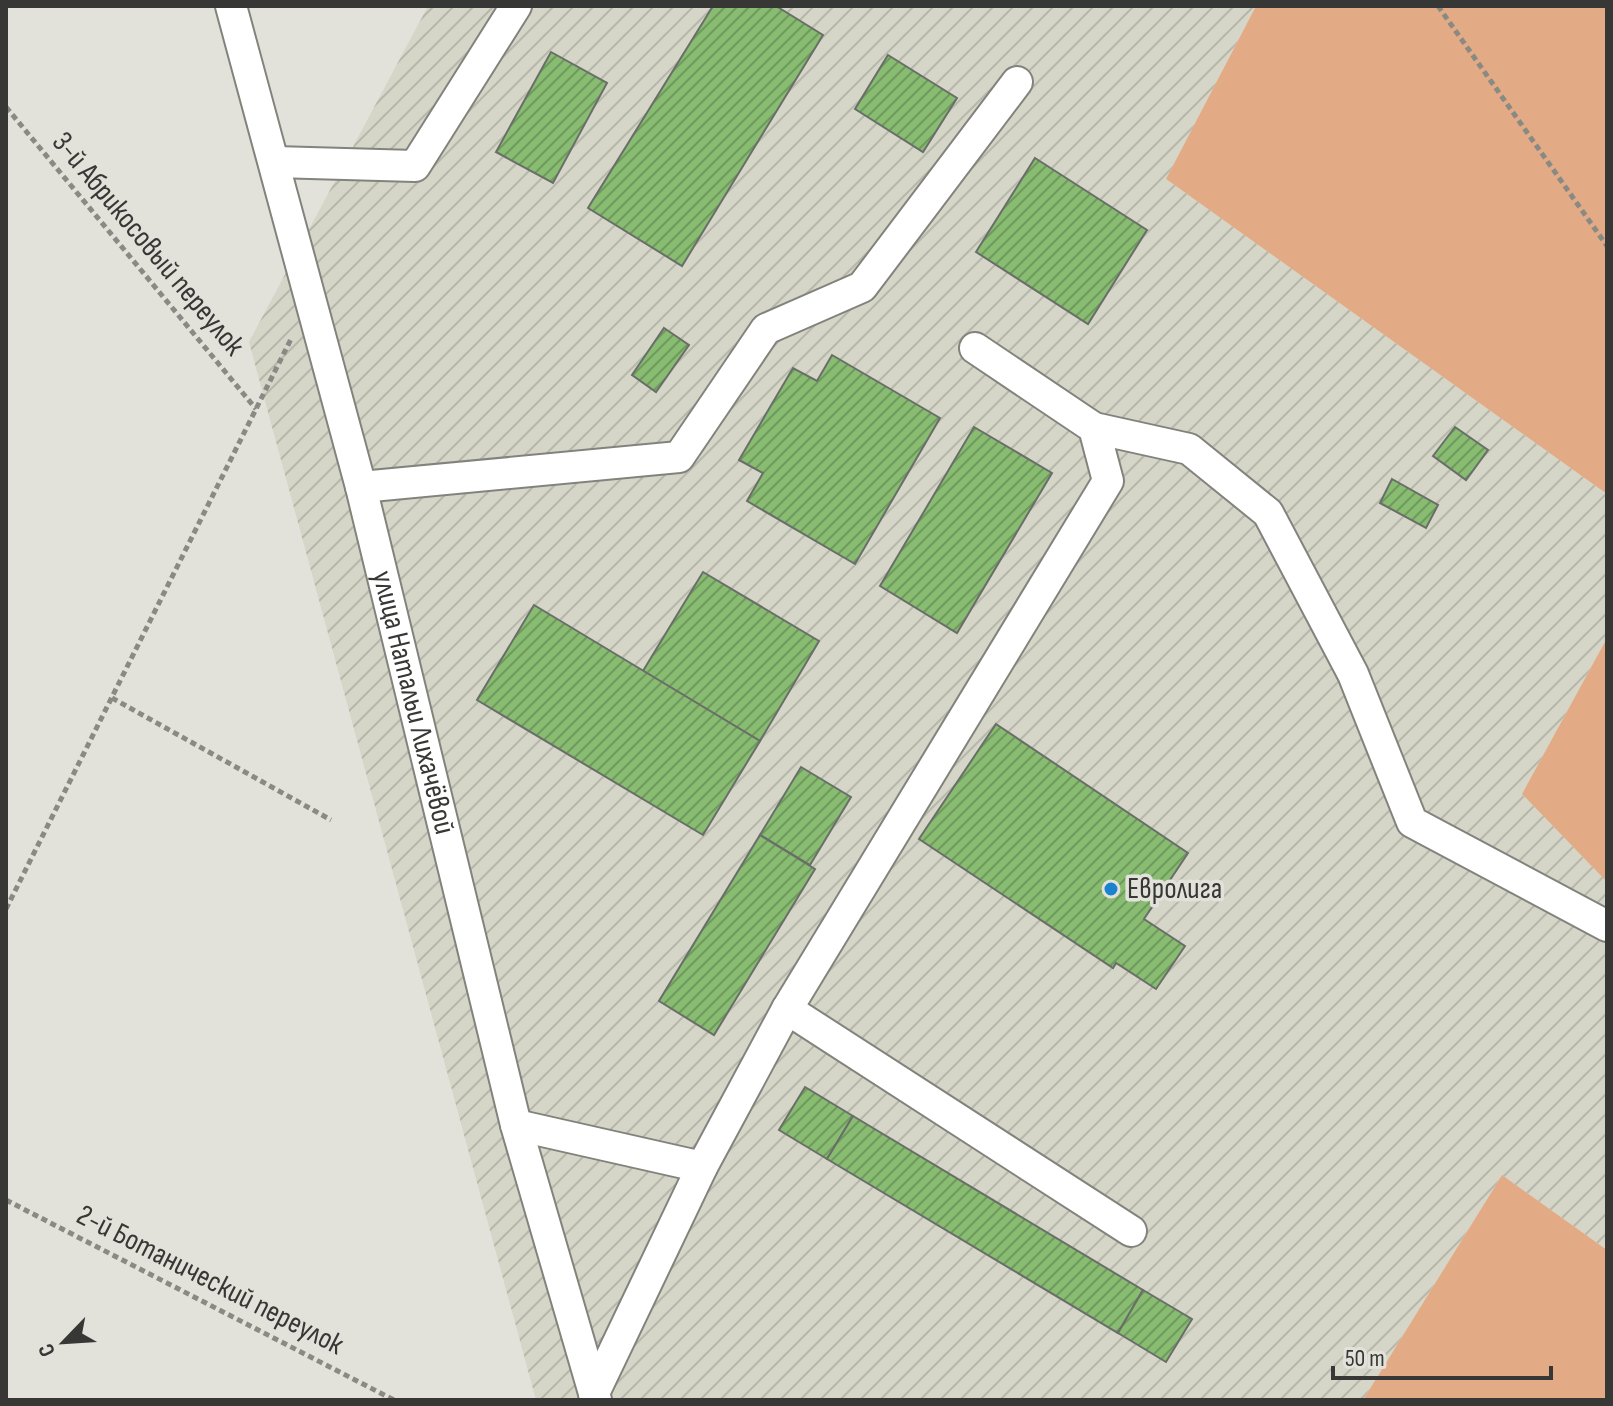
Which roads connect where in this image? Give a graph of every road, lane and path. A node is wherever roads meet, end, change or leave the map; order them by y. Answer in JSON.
{"nodes":[{"id":1,"x":231,"y":6,"type":"edge"},
{"id":2,"x":516,"y":6,"type":"edge"},
{"id":3,"x":1438,"y":6,"type":"edge"},
{"id":4,"x":1017,"y":82,"type":"dead end"},
{"id":5,"x":6,"y":107,"type":"edge"},
{"id":6,"x":275,"y":162,"type":"junction"},
{"id":7,"x":1607,"y":246,"type":"edge"},
{"id":8,"x":311,"y":298,"type":"junction"},
{"id":9,"x":975,"y":348,"type":"dead end"},
{"id":10,"x":256,"y":409,"type":"junction"},
{"id":11,"x":1094,"y":428,"type":"junction"},
{"id":12,"x":361,"y":487,"type":"junction"},
{"id":13,"x":112,"y":698,"type":"junction"},
{"id":14,"x":331,"y":820,"type":"dead end"},
{"id":15,"x":6,"y":908,"type":"edge"},
{"id":16,"x":1607,"y":926,"type":"edge"},
{"id":17,"x":787,"y":1009,"type":"junction"},
{"id":18,"x":516,"y":1125,"type":"junction"},
{"id":19,"x":702,"y":1167,"type":"junction"},
{"id":20,"x":6,"y":1200,"type":"edge"},
{"id":21,"x":1131,"y":1231,"type":"dead end"},
{"id":22,"x":595,"y":1396,"type":"edge"},
{"id":23,"x":394,"y":1400,"type":"edge"}],
"edges":[{"from":1,"to":6,"type":"lane","name":"улица Натальи Лихачёвой"},
{"from":2,"to":6,"type":"lane"},
{"from":3,"to":7,"type":"path"},
{"from":4,"to":12,"type":"lane"},
{"from":5,"to":10,"type":"path","name":"3-й Абрикосовый переулок"},
{"from":6,"to":8,"type":"lane","name":"улица Натальи Лихачёвой"},
{"from":8,"to":10,"type":"path"},
{"from":8,"to":12,"type":"lane","name":"улица Натальи Лихачёвой"},
{"from":9,"to":11,"type":"lane"},
{"from":10,"to":13,"type":"path"},
{"from":11,"to":16,"type":"lane"},
{"from":11,"to":17,"type":"lane"},
{"from":12,"to":18,"type":"lane","name":"улица Натальи Лихачёвой"},
{"from":13,"to":14,"type":"path"},
{"from":13,"to":15,"type":"path"},
{"from":17,"to":19,"type":"lane"},
{"from":17,"to":21,"type":"lane"},
{"from":18,"to":19,"type":"lane"},
{"from":18,"to":22,"type":"lane","name":"улица Натальи Лихачёвой"},
{"from":19,"to":22,"type":"lane"},
{"from":20,"to":23,"type":"path","name":"2-й Ботанический переулок"}]}
